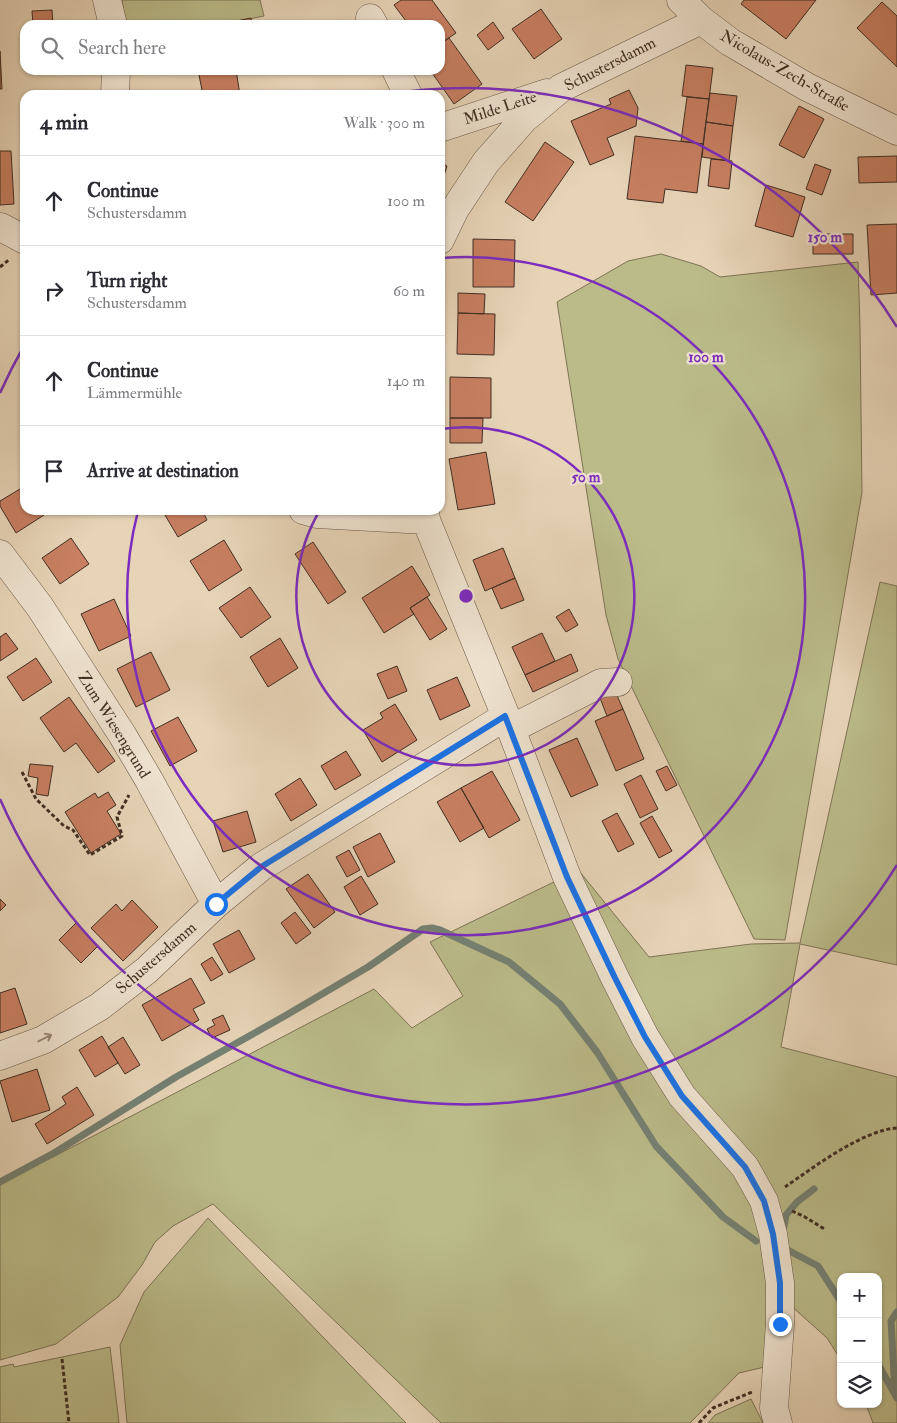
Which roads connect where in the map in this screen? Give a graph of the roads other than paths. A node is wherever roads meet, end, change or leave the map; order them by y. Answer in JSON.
{"nodes":[{"id":1,"x":107,"y":0,"type":"edge"},
{"id":2,"x":681,"y":0,"type":"edge"},
{"id":3,"x":112,"y":20,"type":"edge"},
{"id":4,"x":701,"y":20,"type":"junction"},
{"id":5,"x":116,"y":75,"type":"edge"},
{"id":6,"x":398,"y":75,"type":"edge"},
{"id":7,"x":561,"y":88,"type":"junction"},
{"id":8,"x":115,"y":90,"type":"edge"},
{"id":9,"x":406,"y":90,"type":"edge"},
{"id":10,"x":445,"y":126,"type":"edge"},
{"id":11,"x":897,"y":131,"type":"edge"},
{"id":12,"x":1,"y":227,"type":"dead end"},
{"id":13,"x":445,"y":230,"type":"edge"},
{"id":14,"x":20,"y":237,"type":"edge"},
{"id":15,"x":426,"y":515,"type":"edge"},
{"id":16,"x":0,"y":554,"type":"edge"},
{"id":17,"x":618,"y":682,"type":"dead end"},
{"id":18,"x":508,"y":723,"type":"junction"},
{"id":19,"x":216,"y":904,"type":"junction"},
{"id":20,"x":0,"y":1056,"type":"edge"},
{"id":21,"x":778,"y":1423,"type":"edge"}],
"edges":[{"from":1,"to":3,"type":"street"},
{"from":2,"to":4,"type":"street","name":"Nicolaus-Zech-Straße"},
{"from":4,"to":7,"type":"street","name":"Schustersdamm"},
{"from":4,"to":11,"type":"street","name":"Nicolaus-Zech-Straße"},
{"from":5,"to":8,"type":"street"},
{"from":6,"to":9,"type":"street"},
{"from":7,"to":10,"type":"street","name":"Milde Leite"},
{"from":7,"to":13,"type":"street","name":"Schustersdamm"},
{"from":12,"to":14,"type":"street"},
{"from":15,"to":18,"type":"street"},
{"from":16,"to":19,"type":"street","name":"Zum Wiesengrund"},
{"from":17,"to":18,"type":"street","name":"Schustersdamm"},
{"from":18,"to":19,"type":"street","name":"Schustersdamm"},
{"from":18,"to":21,"type":"street"},
{"from":20,"to":19,"type":"street","name":"Schustersdamm","one_way":true}]}
